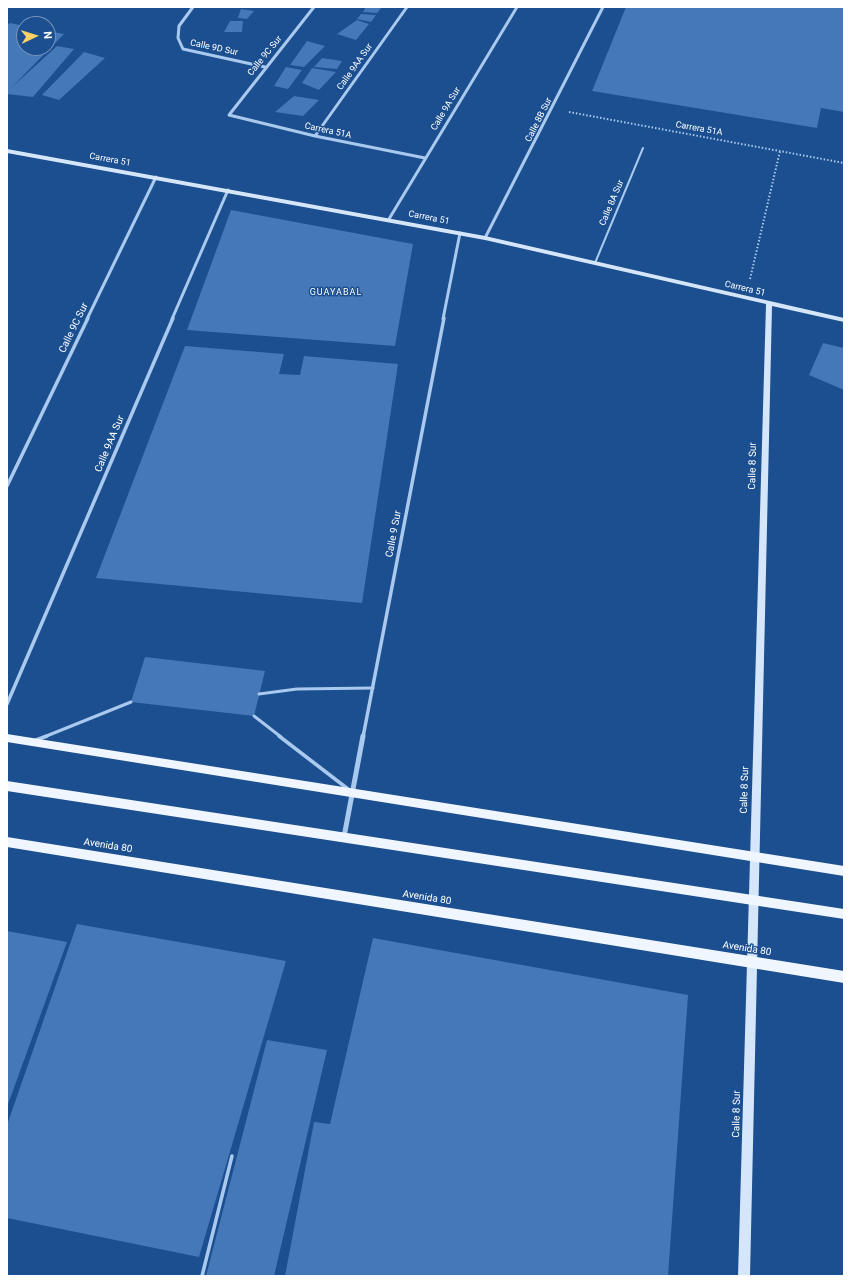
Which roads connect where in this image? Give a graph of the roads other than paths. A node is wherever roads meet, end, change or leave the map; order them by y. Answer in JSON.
{"nodes":[{"id":1,"x":193,"y":7,"type":"edge"},
{"id":2,"x":314,"y":7,"type":"edge"},
{"id":3,"x":407,"y":7,"type":"edge"},
{"id":4,"x":517,"y":7,"type":"edge"},
{"id":5,"x":603,"y":7,"type":"edge"},
{"id":6,"x":265,"y":67,"type":"junction"},
{"id":7,"x":229,"y":115,"type":"joint"},
{"id":8,"x":315,"y":136,"type":"junction"},
{"id":9,"x":643,"y":148,"type":"dead end"},
{"id":10,"x":7,"y":151,"type":"edge"},
{"id":11,"x":425,"y":158,"type":"junction"},
{"id":12,"x":156,"y":177,"type":"junction"},
{"id":13,"x":228,"y":190,"type":"junction"},
{"id":14,"x":389,"y":219,"type":"junction"},
{"id":15,"x":460,"y":233,"type":"junction"},
{"id":16,"x":485,"y":238,"type":"junction"},
{"id":17,"x":594,"y":263,"type":"junction"},
{"id":18,"x":769,"y":304,"type":"junction"},
{"id":19,"x":844,"y":320,"type":"edge"},
{"id":20,"x":7,"y":486,"type":"edge"},
{"id":21,"x":372,"y":688,"type":"junction"},
{"id":22,"x":259,"y":694,"type":"dead end"},
{"id":23,"x":130,"y":702,"type":"dead end"},
{"id":24,"x":7,"y":704,"type":"edge"},
{"id":25,"x":254,"y":716,"type":"dead end"},
{"id":26,"x":7,"y":738,"type":"edge"},
{"id":27,"x":31,"y":742,"type":"junction"},
{"id":28,"x":7,"y":786,"type":"edge"},
{"id":29,"x":353,"y":793,"type":"junction"},
{"id":30,"x":344,"y":838,"type":"junction"},
{"id":31,"x":7,"y":842,"type":"edge"},
{"id":32,"x":755,"y":857,"type":"junction"},
{"id":33,"x":844,"y":871,"type":"edge"},
{"id":34,"x":754,"y":900,"type":"junction"},
{"id":35,"x":844,"y":914,"type":"edge"},
{"id":36,"x":752,"y":962,"type":"junction"},
{"id":37,"x":844,"y":977,"type":"edge"},
{"id":38,"x":232,"y":1156,"type":"dead end"},
{"id":39,"x":202,"y":1276,"type":"edge"},
{"id":40,"x":744,"y":1276,"type":"edge"}],
"edges":[{"from":1,"to":6,"type":"street","name":"Calle 9D Sur"},
{"from":2,"to":6,"type":"street","name":"Calle 9C Sur"},
{"from":3,"to":8,"type":"street","name":"Calle 9AA Sur"},
{"from":4,"to":11,"type":"street","name":"Calle 9A Sur"},
{"from":5,"to":16,"type":"street","name":"Calle 8B Sur"},
{"from":6,"to":7,"type":"street","name":"Calle 9C Sur"},
{"from":7,"to":8,"type":"street","name":"Carrera 51A"},
{"from":8,"to":11,"type":"street","name":"Carrera 51A"},
{"from":9,"to":17,"type":"lane","name":"Calle 8A Sur"},
{"from":10,"to":12,"type":"street","name":"Carrera 51"},
{"from":11,"to":14,"type":"street","name":"Calle 9A Sur"},
{"from":12,"to":13,"type":"street","name":"Carrera 51"},
{"from":12,"to":20,"type":"street","name":"Calle 9C Sur"},
{"from":13,"to":14,"type":"street","name":"Carrera 51"},
{"from":13,"to":24,"type":"street","name":"Calle 9AA Sur"},
{"from":14,"to":15,"type":"street","name":"Carrera 51"},
{"from":15,"to":16,"type":"street","name":"Carrera 51"},
{"from":15,"to":21,"type":"street","name":"Calle 9 Sur"},
{"from":16,"to":17,"type":"street","name":"Carrera 51"},
{"from":17,"to":18,"type":"street","name":"Carrera 51"},
{"from":18,"to":19,"type":"street","name":"Carrera 51"},
{"from":18,"to":32,"type":"street","name":"Calle 8 Sur"},
{"from":21,"to":22,"type":"lane"},
{"from":21,"to":29,"type":"street","name":"Calle 9 Sur"},
{"from":23,"to":27,"type":"lane"},
{"from":25,"to":29,"type":"lane"},
{"from":26,"to":27,"type":"main road"},
{"from":27,"to":29,"type":"main road"},
{"from":28,"to":30,"type":"main road"},
{"from":29,"to":30,"type":"street","name":"Calle 9 Sur"},
{"from":29,"to":32,"type":"main road"},
{"from":30,"to":34,"type":"main road"},
{"from":31,"to":36,"type":"main road","name":"Avenida 80"},
{"from":32,"to":33,"type":"main road"},
{"from":32,"to":34,"type":"street","name":"Calle 8 Sur"},
{"from":34,"to":35,"type":"main road"},
{"from":34,"to":36,"type":"street","name":"Calle 8 Sur"},
{"from":36,"to":37,"type":"main road","name":"Avenida 80"},
{"from":36,"to":40,"type":"street","name":"Calle 8 Sur"},
{"from":38,"to":39,"type":"lane"}]}
